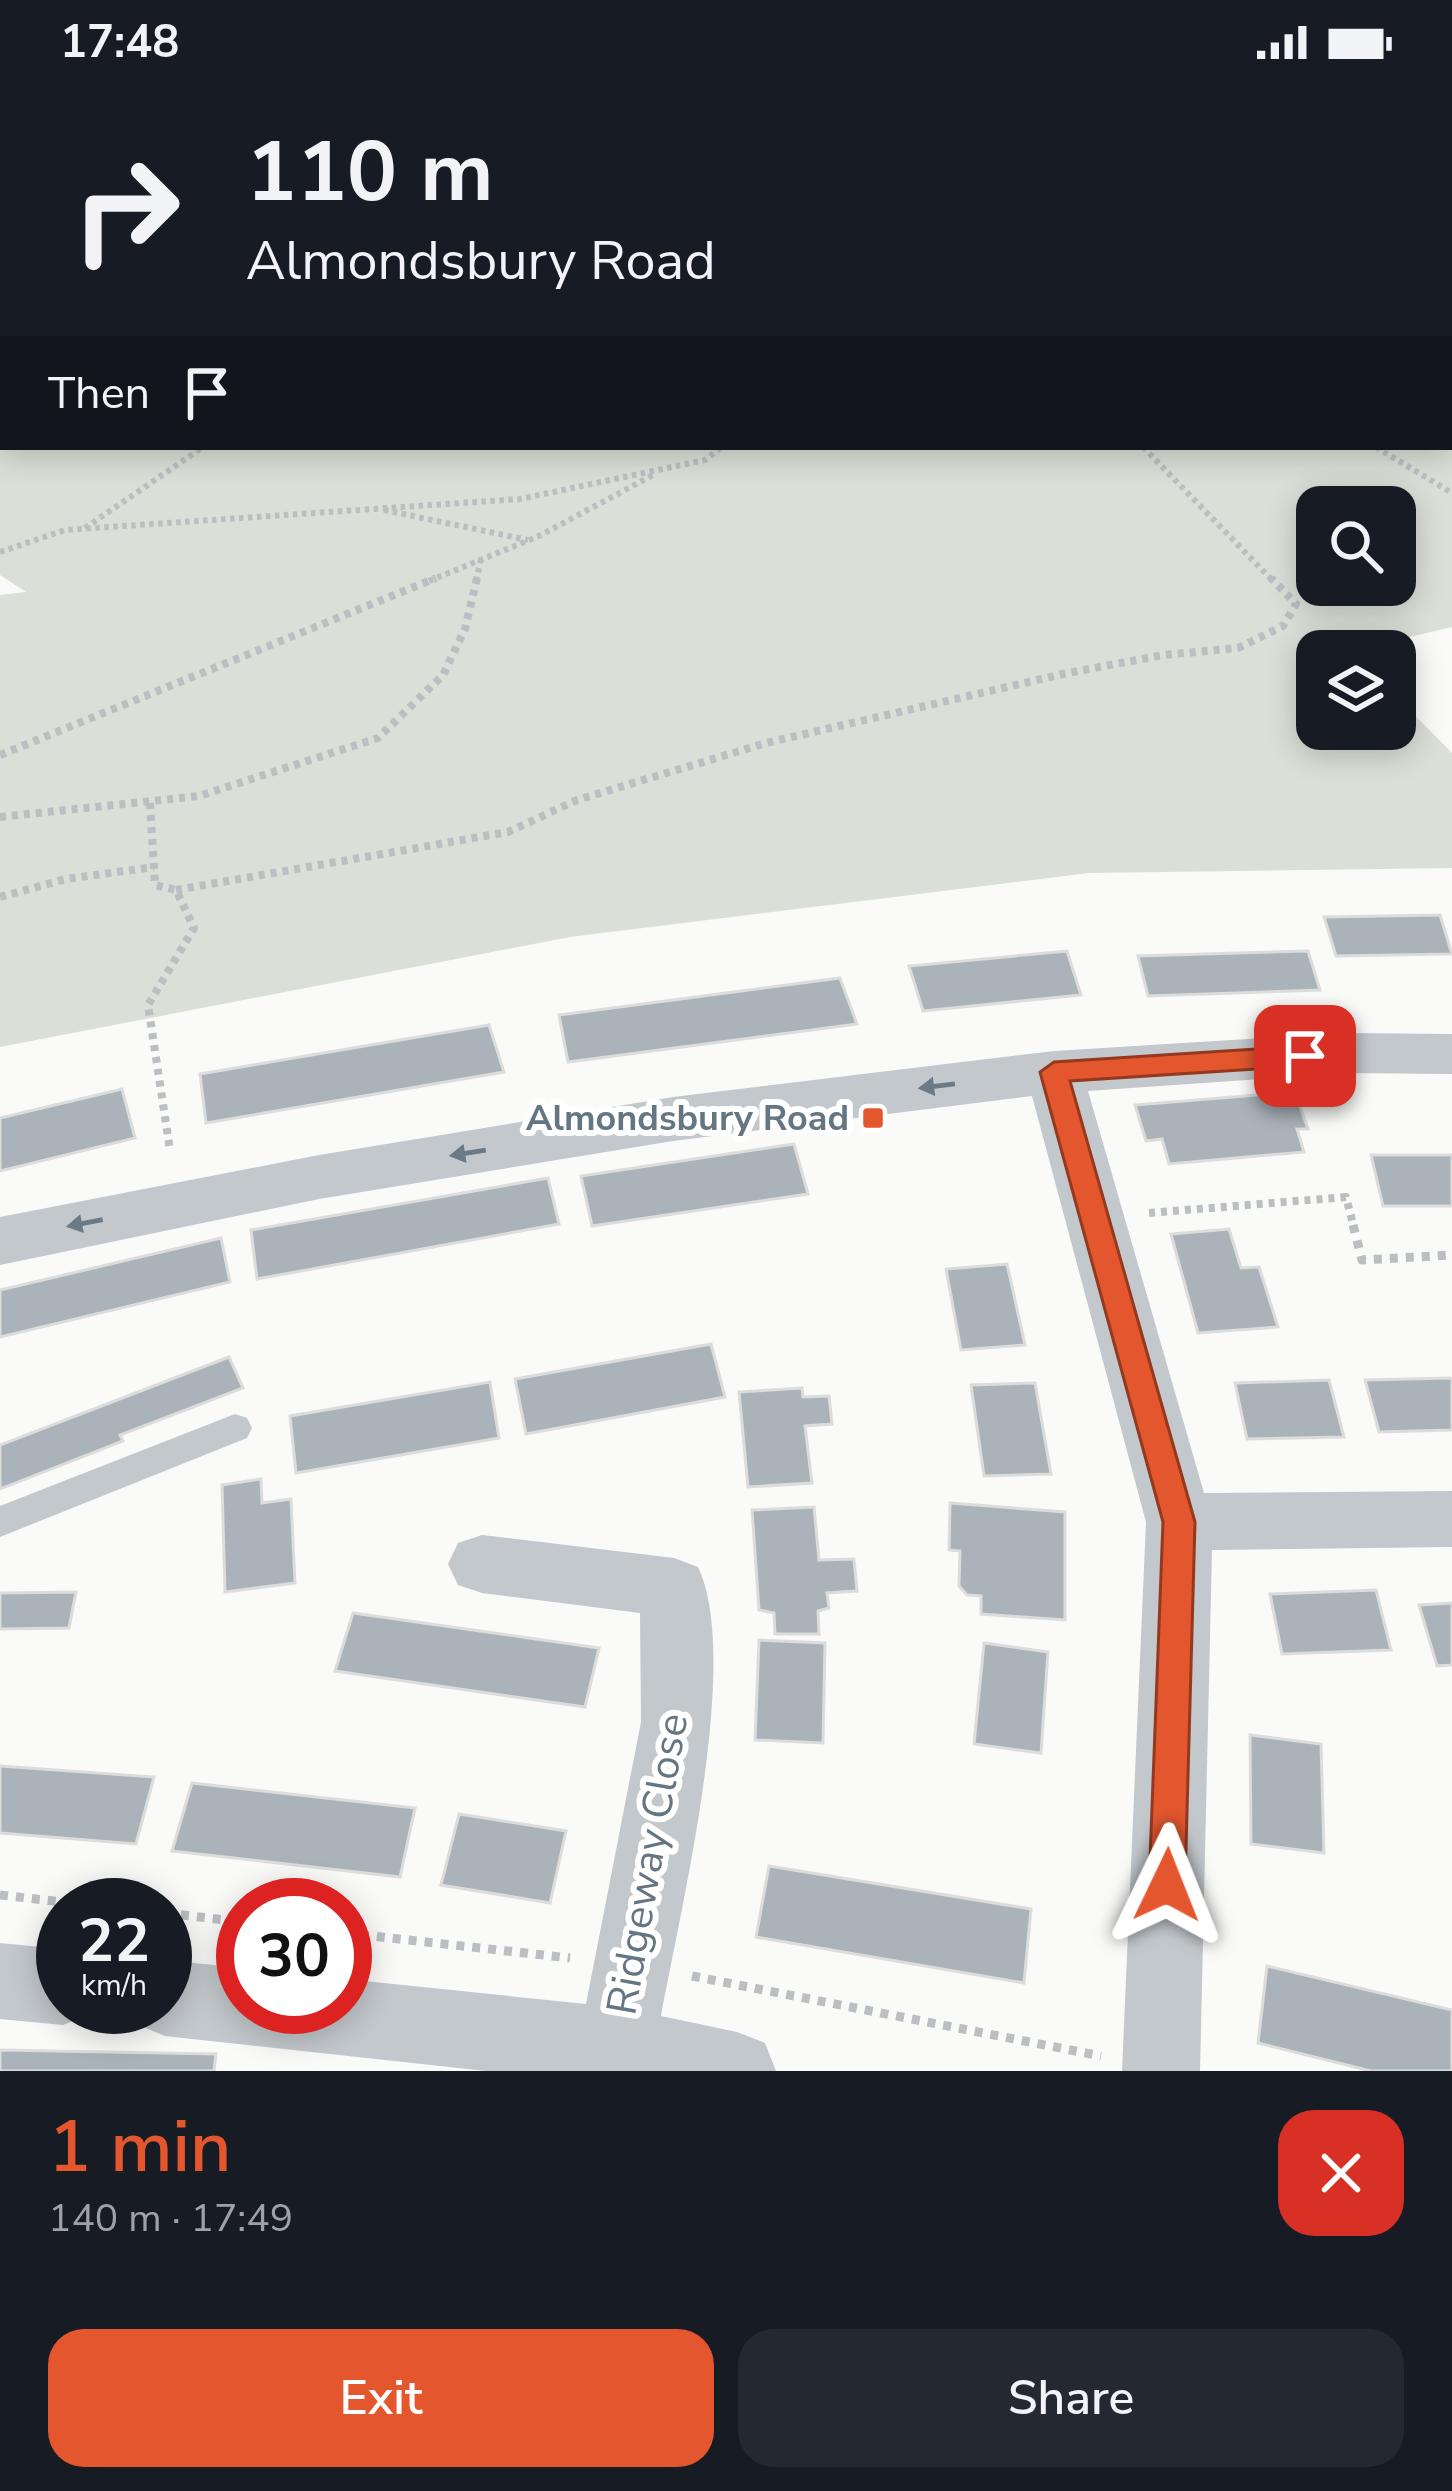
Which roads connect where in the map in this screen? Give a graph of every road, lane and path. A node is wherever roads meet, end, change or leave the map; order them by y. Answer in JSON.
{"nodes":[{"id":1,"x":199,"y":450,"type":"edge"},
{"id":2,"x":718,"y":450,"type":"edge"},
{"id":3,"x":1146,"y":450,"type":"edge"},
{"id":4,"x":1381,"y":450,"type":"edge"},
{"id":5,"x":666,"y":468,"type":"junction"},
{"id":6,"x":1452,"y":493,"type":"edge"},
{"id":7,"x":378,"y":508,"type":"junction"},
{"id":8,"x":84,"y":529,"type":"junction"},
{"id":9,"x":530,"y":540,"type":"junction"},
{"id":10,"x":0,"y":552,"type":"edge"},
{"id":11,"x":481,"y":559,"type":"junction"},
{"id":12,"x":0,"y":755,"type":"edge"},
{"id":13,"x":150,"y":803,"type":"junction"},
{"id":14,"x":0,"y":817,"type":"edge"},
{"id":15,"x":154,"y":867,"type":"junction"},
{"id":16,"x":176,"y":890,"type":"junction"},
{"id":17,"x":0,"y":897,"type":"edge"},
{"id":18,"x":1452,"y":1054,"type":"edge"},
{"id":19,"x":1054,"y":1072,"type":"junction"},
{"id":20,"x":170,"y":1150,"type":"dead end"},
{"id":21,"x":1094,"y":1217,"type":"junction"},
{"id":22,"x":0,"y":1241,"type":"edge"},
{"id":23,"x":1452,"y":1255,"type":"edge"},
{"id":24,"x":236,"y":1428,"type":"dead end"},
{"id":25,"x":1452,"y":1519,"type":"edge"},
{"id":26,"x":0,"y":1522,"type":"edge"},
{"id":27,"x":1179,"y":1522,"type":"junction"},
{"id":28,"x":482,"y":1564,"type":"dead end"},
{"id":29,"x":0,"y":1895,"type":"edge"},
{"id":30,"x":36,"y":1899,"type":"edge"},
{"id":31,"x":372,"y":1936,"type":"edge"},
{"id":32,"x":632,"y":1965,"type":"junction"},
{"id":33,"x":0,"y":1981,"type":"edge"},
{"id":34,"x":36,"y":1985,"type":"edge"},
{"id":35,"x":372,"y":2020,"type":"edge"},
{"id":36,"x":617,"y":2046,"type":"junction"},
{"id":37,"x":1161,"y":2069,"type":"edge"},
{"id":38,"x":737,"y":2071,"type":"edge"}],
"edges":[{"from":1,"to":8,"type":"path"},
{"from":2,"to":5,"type":"path"},
{"from":3,"to":16,"type":"path"},
{"from":4,"to":6,"type":"path"},
{"from":5,"to":7,"type":"path"},
{"from":5,"to":9,"type":"path"},
{"from":7,"to":8,"type":"path"},
{"from":7,"to":9,"type":"path"},
{"from":8,"to":10,"type":"path"},
{"from":9,"to":11,"type":"path"},
{"from":11,"to":12,"type":"path"},
{"from":11,"to":13,"type":"path"},
{"from":13,"to":14,"type":"path"},
{"from":13,"to":15,"type":"path"},
{"from":15,"to":16,"type":"path"},
{"from":15,"to":17,"type":"path"},
{"from":16,"to":20,"type":"path"},
{"from":18,"to":19,"type":"street"},
{"from":19,"to":21,"type":"street"},
{"from":19,"to":22,"type":"street","one_way":true},
{"from":21,"to":23,"type":"path"},
{"from":21,"to":27,"type":"street"},
{"from":24,"to":26,"type":"lane"},
{"from":25,"to":27,"type":"street"},
{"from":27,"to":37,"type":"street"},
{"from":28,"to":32,"type":"street","name":"Ridgeway Close"},
{"from":29,"to":30,"type":"path"},
{"from":31,"to":32,"type":"path"},
{"from":32,"to":36,"type":"street","name":"Ridgeway Close"},
{"from":32,"to":37,"type":"path"},
{"from":33,"to":34,"type":"street"},
{"from":35,"to":36,"type":"street"},
{"from":36,"to":38,"type":"street"}]}
